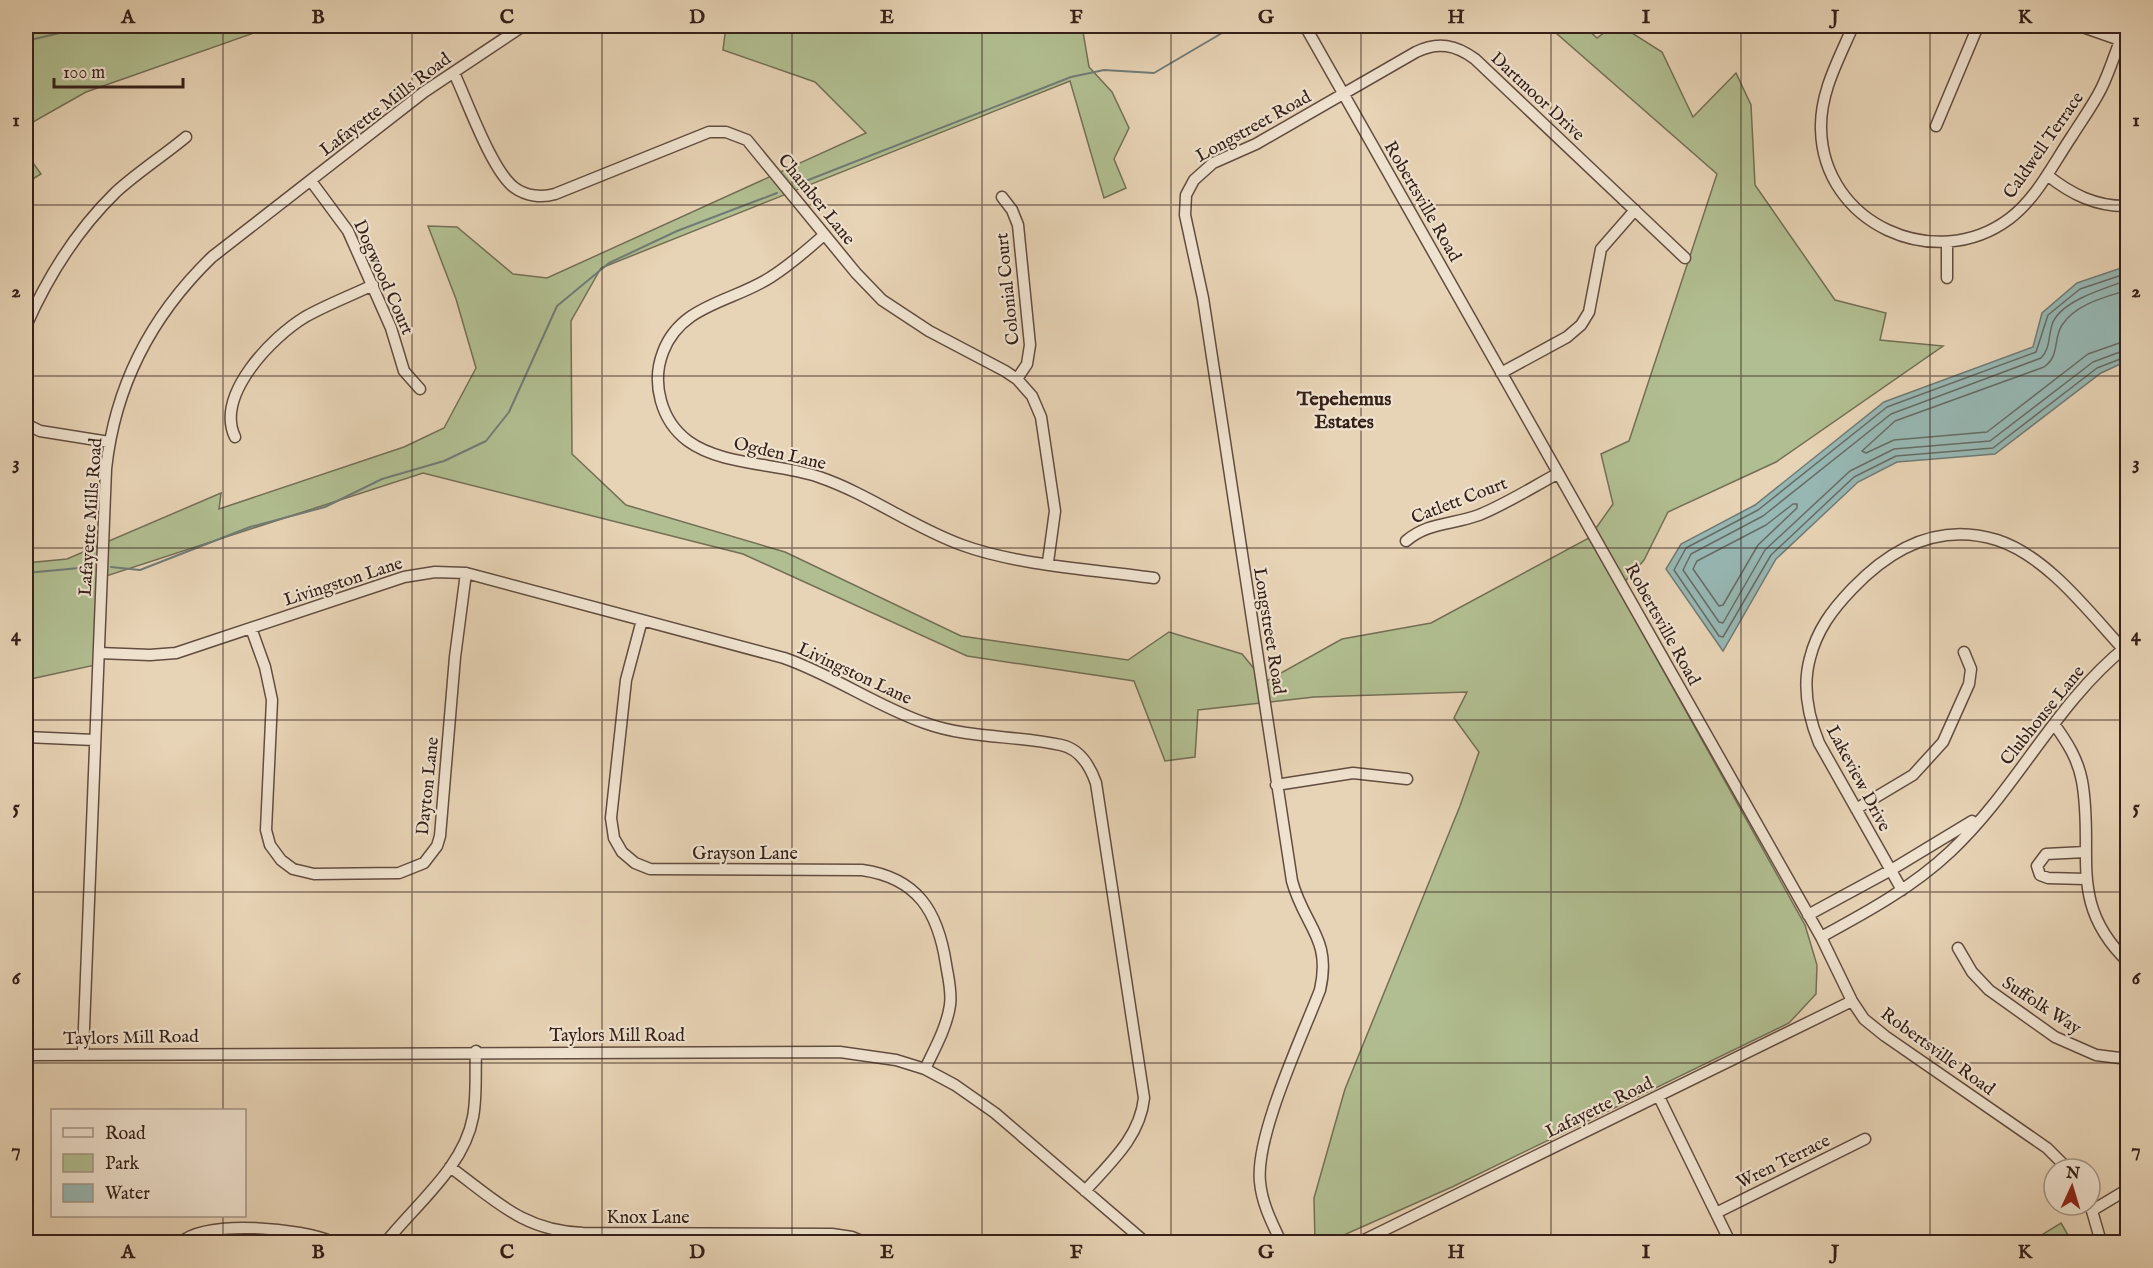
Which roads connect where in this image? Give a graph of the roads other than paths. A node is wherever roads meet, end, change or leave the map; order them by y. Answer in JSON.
{"nodes":[{"id":1,"x":523,"y":26,"type":"edge"},
{"id":2,"x":1305,"y":26,"type":"edge"},
{"id":3,"x":1853,"y":26,"type":"edge"},
{"id":4,"x":1978,"y":26,"type":"edge"},
{"id":5,"x":2080,"y":26,"type":"edge"},
{"id":6,"x":2126,"y":26,"type":"edge"},
{"id":7,"x":2120,"y":40,"type":"junction"},
{"id":8,"x":454,"y":72,"type":"junction"},
{"id":9,"x":1343,"y":94,"type":"junction"},
{"id":10,"x":1936,"y":126,"type":"dead end"},
{"id":11,"x":186,"y":137,"type":"dead end"},
{"id":12,"x":2047,"y":175,"type":"junction"},
{"id":13,"x":311,"y":181,"type":"junction"},
{"id":14,"x":1002,"y":197,"type":"dead end"},
{"id":15,"x":2127,"y":206,"type":"edge"},
{"id":16,"x":1635,"y":210,"type":"junction"},
{"id":17,"x":824,"y":235,"type":"junction"},
{"id":18,"x":1947,"y":243,"type":"junction"},
{"id":19,"x":1685,"y":258,"type":"dead end"},
{"id":20,"x":1947,"y":278,"type":"dead end"},
{"id":21,"x":373,"y":285,"type":"junction"},
{"id":22,"x":26,"y":326,"type":"edge"},
{"id":23,"x":1501,"y":373,"type":"junction"},
{"id":24,"x":1017,"y":379,"type":"junction"},
{"id":25,"x":420,"y":389,"type":"dead end"},
{"id":26,"x":26,"y":424,"type":"edge"},
{"id":27,"x":235,"y":437,"type":"dead end"},
{"id":28,"x":109,"y":442,"type":"junction"},
{"id":29,"x":1557,"y":474,"type":"junction"},
{"id":30,"x":1406,"y":541,"type":"dead end"},
{"id":31,"x":1048,"y":562,"type":"junction"},
{"id":32,"x":466,"y":573,"type":"junction"},
{"id":33,"x":1154,"y":578,"type":"dead end"},
{"id":34,"x":642,"y":620,"type":"junction"},
{"id":35,"x":251,"y":628,"type":"junction"},
{"id":36,"x":2125,"y":648,"type":"edge"},
{"id":37,"x":1964,"y":652,"type":"dead end"},
{"id":38,"x":99,"y":653,"type":"junction"},
{"id":39,"x":2054,"y":724,"type":"junction"},
{"id":40,"x":26,"y":737,"type":"edge"},
{"id":41,"x":94,"y":740,"type":"junction"},
{"id":42,"x":1407,"y":779,"type":"dead end"},
{"id":43,"x":1276,"y":785,"type":"junction"},
{"id":44,"x":1856,"y":809,"type":"junction"},
{"id":45,"x":1987,"y":810,"type":"junction"},
{"id":46,"x":2085,"y":852,"type":"junction"},
{"id":47,"x":1891,"y":870,"type":"junction"},
{"id":48,"x":2085,"y":879,"type":"junction"},
{"id":49,"x":1902,"y":890,"type":"junction"},
{"id":50,"x":1808,"y":915,"type":"junction"},
{"id":51,"x":1821,"y":937,"type":"junction"},
{"id":52,"x":1958,"y":948,"type":"dead end"},
{"id":53,"x":2127,"y":962,"type":"edge"},
{"id":54,"x":1852,"y":1001,"type":"junction"},
{"id":55,"x":476,"y":1052,"type":"junction"},
{"id":56,"x":83,"y":1053,"type":"junction"},
{"id":57,"x":26,"y":1055,"type":"edge"},
{"id":58,"x":2127,"y":1059,"type":"edge"},
{"id":59,"x":925,"y":1069,"type":"junction"},
{"id":60,"x":1659,"y":1097,"type":"junction"},
{"id":61,"x":1865,"y":1139,"type":"dead end"},
{"id":62,"x":2056,"y":1157,"type":"edge"},
{"id":63,"x":450,"y":1167,"type":"junction"},
{"id":64,"x":2127,"y":1189,"type":"edge"},
{"id":65,"x":1085,"y":1191,"type":"junction"},
{"id":66,"x":2102,"y":1202,"type":"edge"},
{"id":67,"x":1716,"y":1213,"type":"junction"},
{"id":68,"x":2094,"y":1217,"type":"edge"},
{"id":69,"x":557,"y":1230,"type":"junction"},
{"id":70,"x":1382,"y":1238,"type":"edge"},
{"id":71,"x":181,"y":1242,"type":"edge"},
{"id":72,"x":333,"y":1242,"type":"edge"},
{"id":73,"x":386,"y":1242,"type":"edge"},
{"id":74,"x":554,"y":1242,"type":"edge"},
{"id":75,"x":864,"y":1242,"type":"edge"},
{"id":76,"x":1145,"y":1242,"type":"edge"},
{"id":77,"x":1281,"y":1242,"type":"edge"},
{"id":78,"x":1360,"y":1242,"type":"edge"},
{"id":79,"x":1730,"y":1242,"type":"edge"},
{"id":80,"x":2101,"y":1242,"type":"edge"}],
"edges":[{"from":1,"to":8,"type":"street","name":"Lafayette Mills Road"},
{"from":2,"to":9,"type":"street","name":"Robertsville Road"},
{"from":3,"to":18,"type":"street","name":"Caldwell Terrace"},
{"from":4,"to":10,"type":"street"},
{"from":5,"to":7,"type":"street"},
{"from":6,"to":7,"type":"street","name":"Caldwell Terrace"},
{"from":7,"to":12,"type":"street","name":"Caldwell Terrace"},
{"from":8,"to":13,"type":"street","name":"Lafayette Mills Road"},
{"from":8,"to":17,"type":"street","name":"Chamber Lane"},
{"from":9,"to":16,"type":"street","name":"Dartmoor Drive"},
{"from":9,"to":23,"type":"street","name":"Robertsville Road"},
{"from":9,"to":43,"type":"street","name":"Longstreet Road"},
{"from":11,"to":22,"type":"street"},
{"from":12,"to":15,"type":"street"},
{"from":12,"to":18,"type":"street","name":"Caldwell Terrace"},
{"from":13,"to":21,"type":"street","name":"Dogwood Court"},
{"from":13,"to":28,"type":"street","name":"Lafayette Mills Road"},
{"from":14,"to":24,"type":"street","name":"Colonial Court"},
{"from":16,"to":19,"type":"street","name":"Dartmoor Drive"},
{"from":16,"to":23,"type":"street"},
{"from":17,"to":24,"type":"street","name":"Chamber Lane"},
{"from":17,"to":31,"type":"street","name":"Ogden Lane"},
{"from":18,"to":20,"type":"street"},
{"from":21,"to":25,"type":"street","name":"Dogwood Court"},
{"from":21,"to":27,"type":"street"},
{"from":23,"to":29,"type":"street","name":"Robertsville Road"},
{"from":24,"to":31,"type":"street","name":"Chamber Lane"},
{"from":26,"to":28,"type":"street"},
{"from":28,"to":38,"type":"street","name":"Lafayette Mills Road"},
{"from":29,"to":30,"type":"street","name":"Catlett Court"},
{"from":29,"to":50,"type":"street","name":"Robertsville Road"},
{"from":31,"to":33,"type":"street","name":"Ogden Lane"},
{"from":32,"to":34,"type":"street","name":"Livingston Lane"},
{"from":32,"to":35,"type":"street","name":"Livingston Lane"},
{"from":32,"to":35,"type":"street","name":"Dayton Lane"},
{"from":34,"to":59,"type":"street","name":"Grayson Lane"},
{"from":34,"to":65,"type":"street","name":"Livingston Lane"},
{"from":35,"to":38,"type":"street","name":"Livingston Lane"},
{"from":36,"to":39,"type":"street","name":"Clubhouse Lane"},
{"from":36,"to":44,"type":"street","name":"Lakeview Drive"},
{"from":37,"to":44,"type":"street"},
{"from":38,"to":41,"type":"street","name":"Lafayette Mills Road"},
{"from":39,"to":45,"type":"street","name":"Clubhouse Lane"},
{"from":39,"to":46,"type":"street"},
{"from":40,"to":41,"type":"street"},
{"from":41,"to":56,"type":"street","name":"Lafayette Mills Road"},
{"from":42,"to":43,"type":"street"},
{"from":43,"to":77,"type":"street","name":"Longstreet Road"},
{"from":44,"to":47,"type":"street","name":"Lakeview Drive"},
{"from":45,"to":47,"type":"street","name":"Clubhouse Lane"},
{"from":45,"to":49,"type":"street","name":"Clubhouse Lane"},
{"from":46,"to":48,"type":"street"},
{"from":46,"to":48,"type":"street"},
{"from":47,"to":49,"type":"street","name":"Lakeview Drive"},
{"from":47,"to":50,"type":"street","name":"Clubhouse Lane"},
{"from":48,"to":53,"type":"street"},
{"from":49,"to":51,"type":"street","name":"Clubhouse Lane"},
{"from":50,"to":51,"type":"street","name":"Robertsville Road"},
{"from":51,"to":54,"type":"street","name":"Robertsville Road"},
{"from":52,"to":58,"type":"street","name":"Suffolk Way"},
{"from":54,"to":60,"type":"street","name":"Lafayette Road"},
{"from":54,"to":62,"type":"street","name":"Robertsville Road"},
{"from":55,"to":56,"type":"street","name":"Taylors Mill Road"},
{"from":55,"to":59,"type":"street","name":"Taylors Mill Road"},
{"from":55,"to":63,"type":"street"},
{"from":56,"to":57,"type":"street","name":"Taylors Mill Road"},
{"from":59,"to":65,"type":"street","name":"Taylors Mill Road"},
{"from":60,"to":67,"type":"street"},
{"from":60,"to":70,"type":"street","name":"Lafayette Road"},
{"from":61,"to":67,"type":"street","name":"Wren Terrace"},
{"from":63,"to":69,"type":"street","name":"Knox Lane"},
{"from":63,"to":73,"type":"street"},
{"from":64,"to":66,"type":"street"},
{"from":65,"to":76,"type":"street","name":"Taylors Mill Road"},
{"from":67,"to":79,"type":"street"},
{"from":68,"to":80,"type":"street"},
{"from":69,"to":74,"type":"street"},
{"from":69,"to":75,"type":"street","name":"Knox Lane"},
{"from":70,"to":78,"type":"street","name":"Lafayette Road"},
{"from":71,"to":72,"type":"street"}]}
